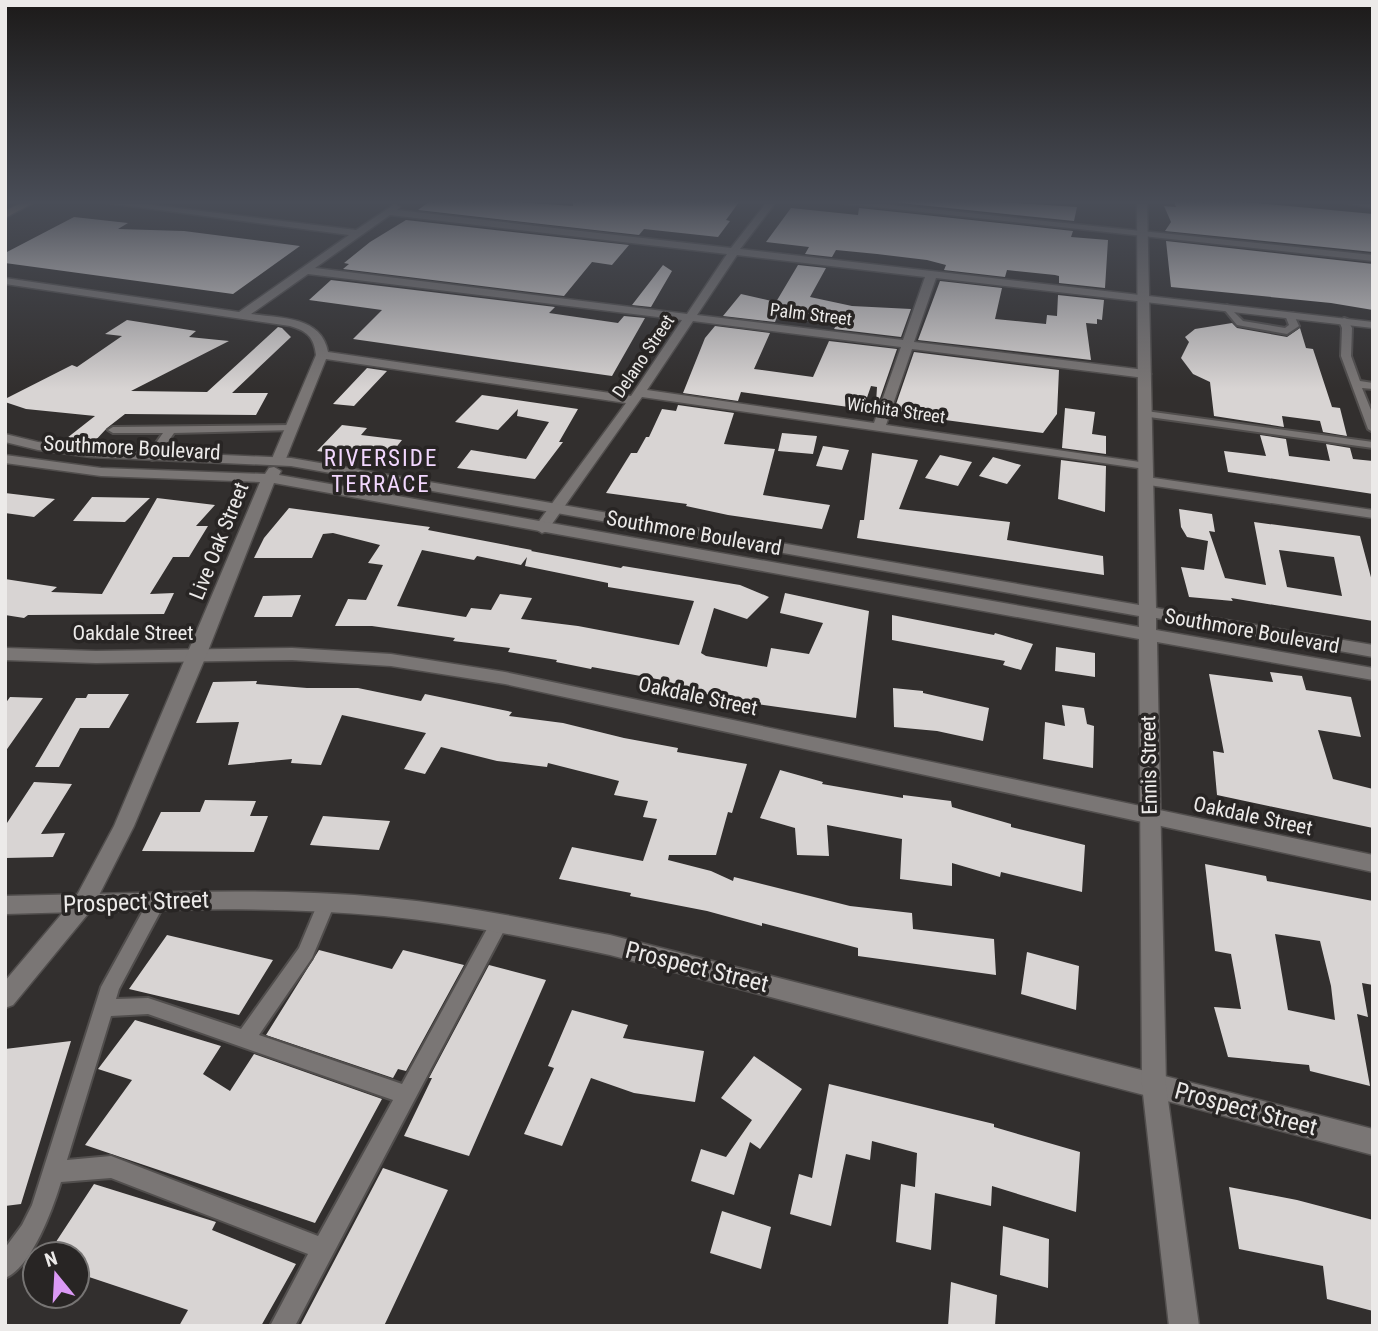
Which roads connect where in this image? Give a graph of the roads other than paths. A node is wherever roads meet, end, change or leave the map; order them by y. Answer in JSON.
{"nodes":[{"id":1,"x":313,"y":264,"type":"edge"},
{"id":2,"x":725,"y":264,"type":"edge"},
{"id":3,"x":848,"y":264,"type":"edge"},
{"id":4,"x":1142,"y":264,"type":"edge"},
{"id":5,"x":305,"y":270,"type":"junction"},
{"id":6,"x":932,"y":273,"type":"junction"},
{"id":7,"x":5,"y":281,"type":"edge"},
{"id":8,"x":1141,"y":299,"type":"junction"},
{"id":9,"x":1227,"y":308,"type":"junction"},
{"id":10,"x":1290,"y":315,"type":"junction"},
{"id":11,"x":241,"y":316,"type":"junction"},
{"id":12,"x":690,"y":318,"type":"junction"},
{"id":13,"x":1344,"y":321,"type":"junction"},
{"id":14,"x":1373,"y":325,"type":"edge"},
{"id":15,"x":907,"y":345,"type":"junction"},
{"id":16,"x":322,"y":355,"type":"junction"},
{"id":17,"x":1145,"y":374,"type":"junction"},
{"id":18,"x":1356,"y":384,"type":"junction"},
{"id":19,"x":1373,"y":386,"type":"edge"},
{"id":20,"x":636,"y":396,"type":"junction"},
{"id":21,"x":1146,"y":414,"type":"junction"},
{"id":22,"x":879,"y":427,"type":"junction"},
{"id":23,"x":292,"y":428,"type":"junction"},
{"id":24,"x":171,"y":429,"type":"junction"},
{"id":25,"x":1373,"y":429,"type":"edge"},
{"id":26,"x":113,"y":430,"type":"dead end"},
{"id":27,"x":5,"y":438,"type":"edge"},
{"id":28,"x":1373,"y":445,"type":"edge"},
{"id":29,"x":152,"y":457,"type":"junction"},
{"id":30,"x":5,"y":458,"type":"edge"},
{"id":31,"x":274,"y":470,"type":"junction"},
{"id":32,"x":1147,"y":474,"type":"junction"},
{"id":33,"x":555,"y":510,"type":"junction"},
{"id":34,"x":1373,"y":514,"type":"edge"},
{"id":35,"x":541,"y":528,"type":"junction"},
{"id":36,"x":1148,"y":622,"type":"junction"},
{"id":37,"x":1373,"y":651,"type":"edge"},
{"id":38,"x":5,"y":654,"type":"edge"},
{"id":39,"x":197,"y":656,"type":"junction"},
{"id":40,"x":1373,"y":674,"type":"edge"},
{"id":41,"x":1150,"y":817,"type":"junction"},
{"id":42,"x":1373,"y":864,"type":"edge"},
{"id":43,"x":158,"y":901,"type":"junction"},
{"id":44,"x":84,"y":903,"type":"junction"},
{"id":45,"x":326,"y":903,"type":"junction"},
{"id":46,"x":5,"y":905,"type":"edge"},
{"id":47,"x":499,"y":923,"type":"junction"},
{"id":48,"x":5,"y":998,"type":"edge"},
{"id":49,"x":103,"y":1009,"type":"junction"},
{"id":50,"x":245,"y":1040,"type":"junction"},
{"id":51,"x":1154,"y":1084,"type":"junction"},
{"id":52,"x":406,"y":1095,"type":"junction"},
{"id":53,"x":1373,"y":1142,"type":"edge"},
{"id":54,"x":53,"y":1172,"type":"junction"},
{"id":55,"x":323,"y":1249,"type":"junction"},
{"id":56,"x":5,"y":1267,"type":"edge"},
{"id":57,"x":282,"y":1326,"type":"edge"},
{"id":58,"x":1184,"y":1326,"type":"edge"}],
"edges":[{"from":1,"to":5,"type":"street"},
{"from":2,"to":12,"type":"street","name":"Delano Street"},
{"from":3,"to":6,"type":"street"},
{"from":4,"to":8,"type":"street","name":"Ennis Street"},
{"from":5,"to":11,"type":"street"},
{"from":5,"to":12,"type":"street","name":"Palm Street"},
{"from":6,"to":8,"type":"street"},
{"from":6,"to":15,"type":"street"},
{"from":7,"to":11,"type":"street"},
{"from":8,"to":9,"type":"street"},
{"from":8,"to":17,"type":"street","name":"Ennis Street"},
{"from":9,"to":10,"type":"street"},
{"from":9,"to":10,"type":"lane"},
{"from":10,"to":13,"type":"street"},
{"from":11,"to":16,"type":"street"},
{"from":12,"to":15,"type":"street","name":"Palm Street"},
{"from":12,"to":20,"type":"street","name":"Delano Street"},
{"from":13,"to":14,"type":"street"},
{"from":13,"to":18,"type":"lane"},
{"from":15,"to":17,"type":"street","name":"Palm Street"},
{"from":15,"to":22,"type":"street"},
{"from":16,"to":20,"type":"street","name":"Wichita Street"},
{"from":16,"to":23,"type":"street","name":"Live Oak Street"},
{"from":17,"to":21,"type":"street","name":"Ennis Street"},
{"from":18,"to":19,"type":"lane"},
{"from":18,"to":25,"type":"lane"},
{"from":20,"to":22,"type":"street","name":"Wichita Street"},
{"from":20,"to":33,"type":"street","name":"Delano Street"},
{"from":21,"to":28,"type":"lane"},
{"from":21,"to":32,"type":"street","name":"Ennis Street"},
{"from":22,"to":32,"type":"street","name":"Wichita Street"},
{"from":23,"to":24,"type":"lane"},
{"from":23,"to":31,"type":"street","name":"Live Oak Street"},
{"from":24,"to":26,"type":"lane"},
{"from":24,"to":29,"type":"lane"},
{"from":27,"to":29,"type":"street","name":"Southmore Boulevard"},
{"from":29,"to":31,"type":"street","name":"Southmore Boulevard"},
{"from":30,"to":31,"type":"street","name":"Southmore Boulevard"},
{"from":31,"to":33,"type":"street","name":"Southmore Boulevard"},
{"from":31,"to":35,"type":"street","name":"Southmore Boulevard"},
{"from":31,"to":39,"type":"street","name":"Live Oak Street"},
{"from":32,"to":34,"type":"street","name":"Wichita Street"},
{"from":32,"to":36,"type":"street","name":"Ennis Street"},
{"from":33,"to":35,"type":"street","name":"Delano Street"},
{"from":33,"to":36,"type":"street","name":"Southmore Boulevard"},
{"from":35,"to":36,"type":"street","name":"Southmore Boulevard"},
{"from":36,"to":37,"type":"street","name":"Southmore Boulevard"},
{"from":36,"to":40,"type":"street","name":"Southmore Boulevard"},
{"from":36,"to":41,"type":"street","name":"Ennis Street"},
{"from":38,"to":39,"type":"street","name":"Oakdale Street"},
{"from":39,"to":41,"type":"street","name":"Oakdale Street"},
{"from":39,"to":44,"type":"street","name":"Live Oak Street"},
{"from":41,"to":42,"type":"street","name":"Oakdale Street"},
{"from":41,"to":51,"type":"street","name":"Ennis Street"},
{"from":43,"to":44,"type":"street","name":"Prospect Street"},
{"from":43,"to":45,"type":"street","name":"Prospect Street"},
{"from":43,"to":49,"type":"lane"},
{"from":44,"to":46,"type":"street","name":"Prospect Street"},
{"from":44,"to":48,"type":"street","name":"Live Oak Street"},
{"from":45,"to":47,"type":"street","name":"Prospect Street"},
{"from":45,"to":50,"type":"lane"},
{"from":47,"to":51,"type":"street","name":"Prospect Street"},
{"from":47,"to":52,"type":"lane"},
{"from":49,"to":50,"type":"lane"},
{"from":49,"to":54,"type":"lane"},
{"from":50,"to":52,"type":"lane"},
{"from":51,"to":53,"type":"street","name":"Prospect Street"},
{"from":51,"to":58,"type":"street","name":"Ennis Street"},
{"from":52,"to":55,"type":"lane"},
{"from":54,"to":55,"type":"lane"},
{"from":54,"to":56,"type":"lane"},
{"from":55,"to":57,"type":"lane"}]}
